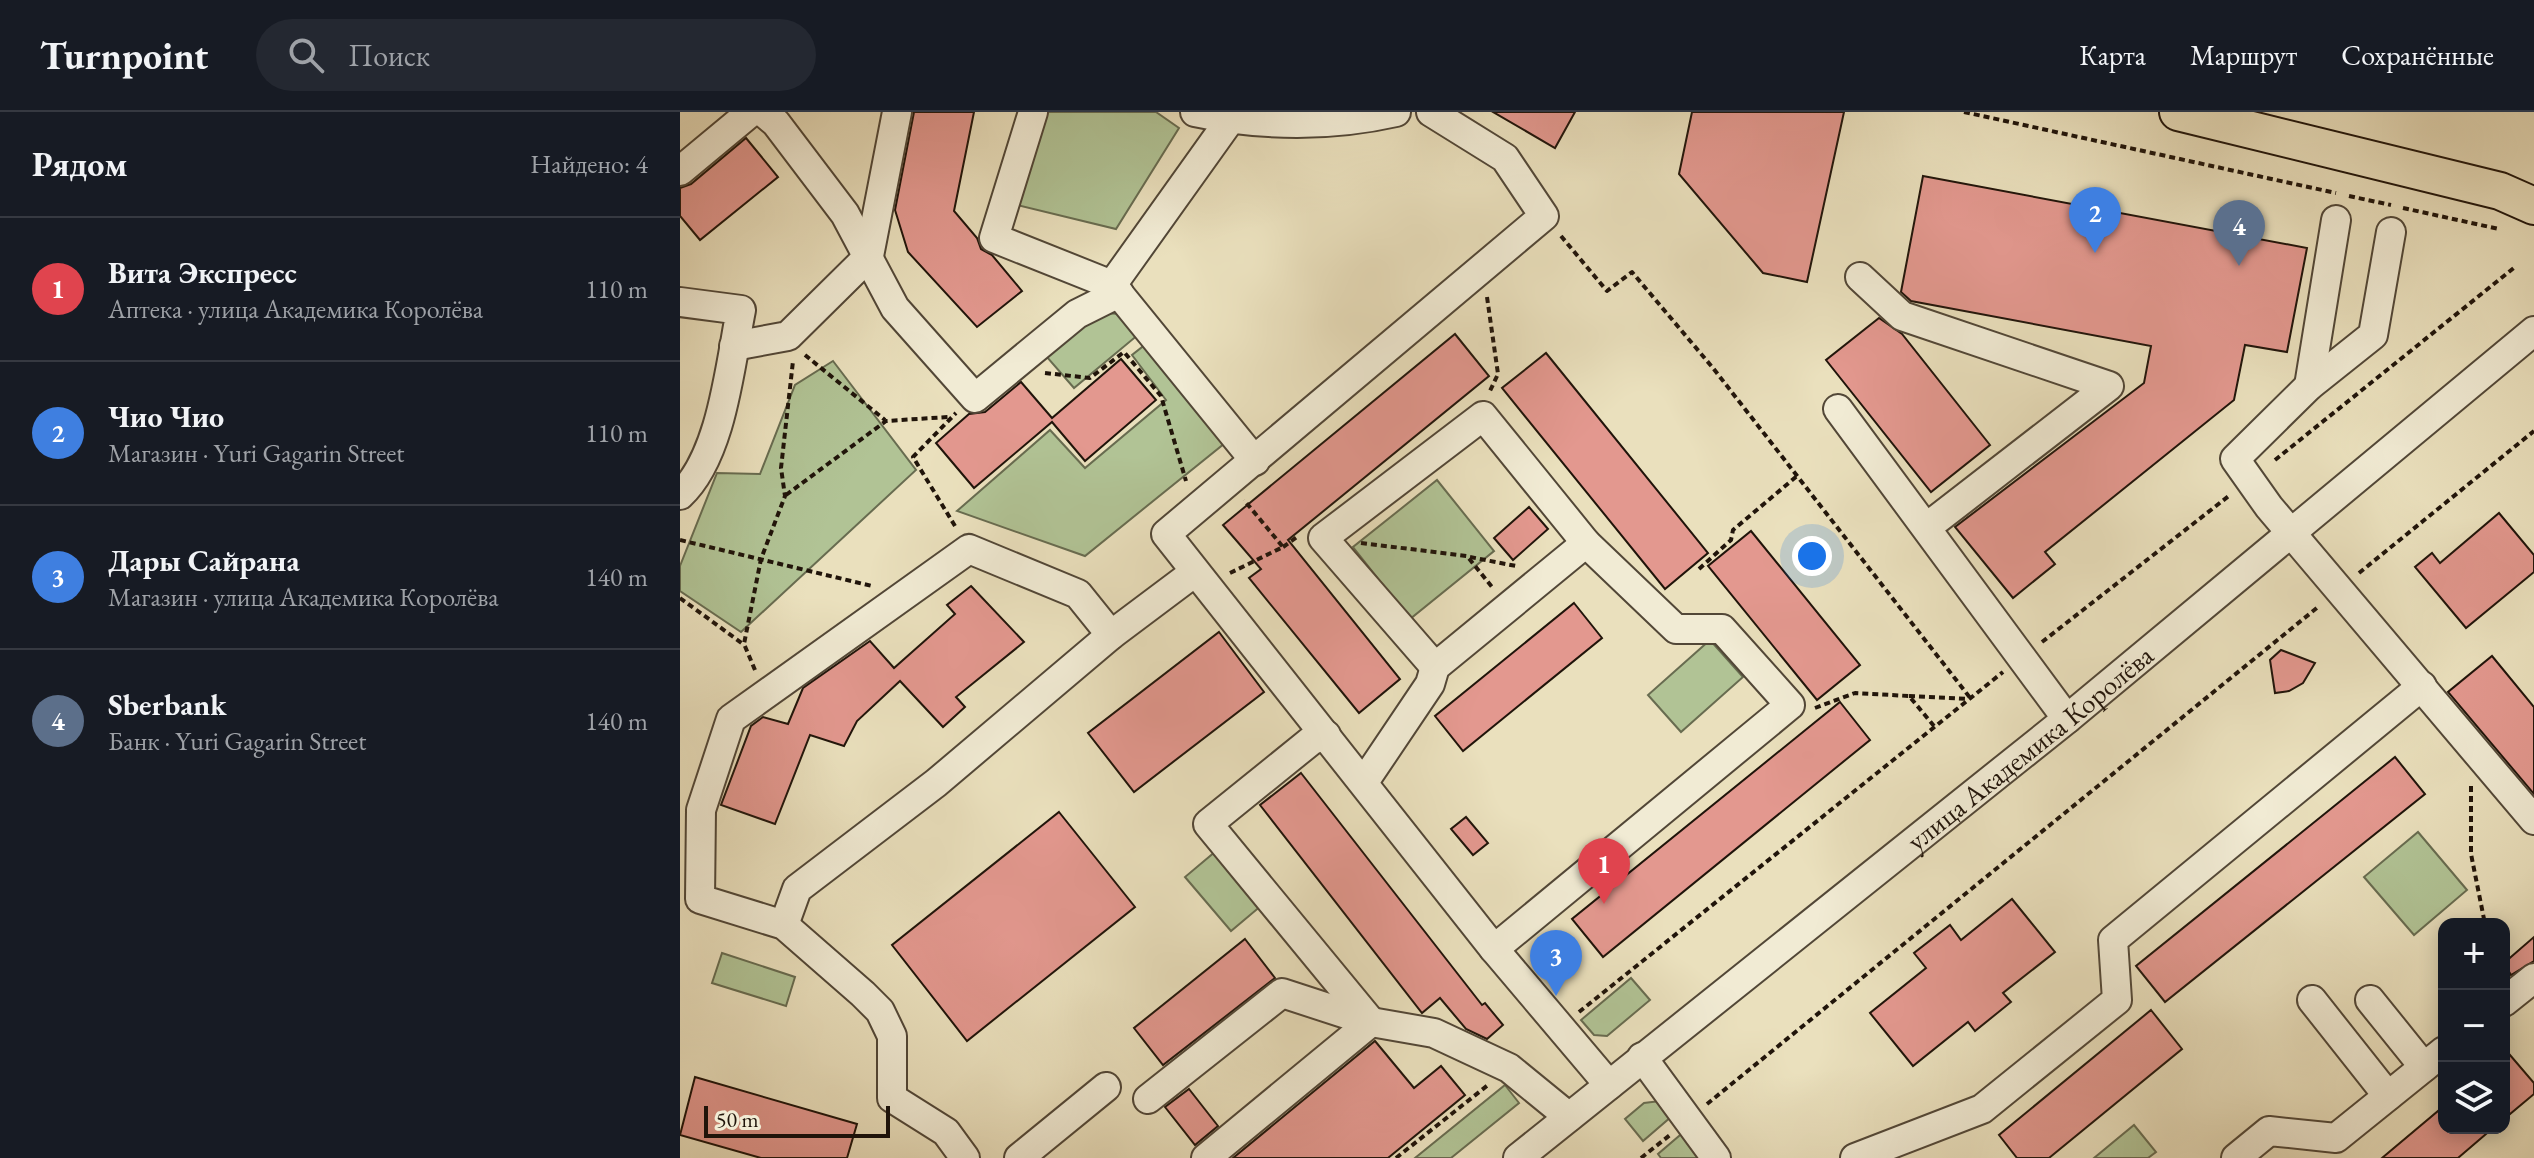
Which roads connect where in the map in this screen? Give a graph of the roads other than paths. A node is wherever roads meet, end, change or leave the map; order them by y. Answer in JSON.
{"nodes":[{"id":1,"x":751,"y":112,"type":"edge"},
{"id":2,"x":763,"y":112,"type":"edge"},
{"id":3,"x":897,"y":112,"type":"edge"},
{"id":4,"x":1033,"y":112,"type":"edge"},
{"id":5,"x":1195,"y":112,"type":"edge"},
{"id":6,"x":1396,"y":112,"type":"edge"},
{"id":7,"x":1431,"y":112,"type":"edge"},
{"id":8,"x":2178,"y":112,"type":"edge"},
{"id":9,"x":1232,"y":117,"type":"junction"},
{"id":10,"x":680,"y":171,"type":"edge"},
{"id":11,"x":2534,"y":206,"type":"edge"},
{"id":12,"x":2336,"y":220,"type":"dead end"},
{"id":13,"x":2391,"y":232,"type":"dead end"},
{"id":14,"x":869,"y":256,"type":"junction"},
{"id":15,"x":1860,"y":277,"type":"dead end"},
{"id":16,"x":1115,"y":289,"type":"junction"},
{"id":17,"x":680,"y":302,"type":"edge"},
{"id":18,"x":2534,"y":331,"type":"edge"},
{"id":19,"x":734,"y":346,"type":"junction"},
{"id":20,"x":2309,"y":386,"type":"junction"},
{"id":21,"x":1838,"y":409,"type":"dead end"},
{"id":22,"x":1245,"y":469,"type":"junction"},
{"id":23,"x":680,"y":495,"type":"edge"},
{"id":24,"x":1927,"y":527,"type":"junction"},
{"id":25,"x":2293,"y":534,"type":"junction"},
{"id":26,"x":1586,"y":543,"type":"junction"},
{"id":27,"x":1202,"y":580,"type":"junction"},
{"id":28,"x":1111,"y":635,"type":"junction"},
{"id":29,"x":1435,"y":667,"type":"junction"},
{"id":30,"x":2422,"y":686,"type":"junction"},
{"id":31,"x":2067,"y":719,"type":"junction"},
{"id":32,"x":1326,"y":735,"type":"junction"},
{"id":33,"x":1364,"y":782,"type":"junction"},
{"id":34,"x":2534,"y":820,"type":"edge"},
{"id":35,"x":784,"y":925,"type":"junction"},
{"id":36,"x":1494,"y":949,"type":"junction"},
{"id":37,"x":2534,"y":978,"type":"edge"},
{"id":38,"x":2510,"y":997,"type":"edge"},
{"id":39,"x":2312,"y":1000,"type":"dead end"},
{"id":40,"x":2370,"y":1000,"type":"dead end"},
{"id":41,"x":1371,"y":1022,"type":"junction"},
{"id":42,"x":1642,"y":1057,"type":"junction"},
{"id":43,"x":2434,"y":1059,"type":"edge"},
{"id":44,"x":1609,"y":1085,"type":"junction"},
{"id":45,"x":1106,"y":1087,"type":"dead end"},
{"id":46,"x":2388,"y":1096,"type":"junction"},
{"id":47,"x":1148,"y":1099,"type":"dead end"},
{"id":48,"x":1569,"y":1117,"type":"junction"},
{"id":49,"x":1904,"y":1151,"type":"edge"},
{"id":50,"x":965,"y":1158,"type":"edge"},
{"id":51,"x":1019,"y":1158,"type":"edge"},
{"id":52,"x":1206,"y":1158,"type":"edge"},
{"id":53,"x":1518,"y":1158,"type":"edge"},
{"id":54,"x":1716,"y":1158,"type":"edge"},
{"id":55,"x":1855,"y":1158,"type":"edge"},
{"id":56,"x":2236,"y":1158,"type":"edge"}],
"edges":[{"from":1,"to":10,"type":"street"},
{"from":2,"to":14,"type":"street"},
{"from":3,"to":14,"type":"street"},
{"from":4,"to":16,"type":"street"},
{"from":5,"to":9,"type":"street"},
{"from":6,"to":9,"type":"street"},
{"from":7,"to":22,"type":"street"},
{"from":8,"to":11,"type":"main road"},
{"from":9,"to":16,"type":"street"},
{"from":12,"to":20,"type":"street"},
{"from":13,"to":20,"type":"street"},
{"from":14,"to":16,"type":"street"},
{"from":14,"to":19,"type":"street"},
{"from":15,"to":24,"type":"street"},
{"from":16,"to":22,"type":"street"},
{"from":17,"to":19,"type":"street"},
{"from":18,"to":25,"type":"street","name":"улица Академика Королёва"},
{"from":19,"to":23,"type":"street"},
{"from":20,"to":25,"type":"street"},
{"from":21,"to":24,"type":"street"},
{"from":22,"to":27,"type":"street"},
{"from":24,"to":31,"type":"street"},
{"from":25,"to":30,"type":"street"},
{"from":25,"to":31,"type":"street","name":"улица Академика Королёва"},
{"from":26,"to":29,"type":"street"},
{"from":26,"to":29,"type":"street"},
{"from":26,"to":36,"type":"street"},
{"from":27,"to":28,"type":"street"},
{"from":27,"to":32,"type":"street"},
{"from":28,"to":35,"type":"street"},
{"from":28,"to":35,"type":"street"},
{"from":29,"to":33,"type":"street"},
{"from":30,"to":34,"type":"street"},
{"from":30,"to":49,"type":"street"},
{"from":31,"to":42,"type":"street","name":"улица Академика Королёва"},
{"from":32,"to":33,"type":"street"},
{"from":32,"to":41,"type":"street"},
{"from":33,"to":36,"type":"street"},
{"from":35,"to":50,"type":"street"},
{"from":36,"to":44,"type":"street"},
{"from":37,"to":38,"type":"street"},
{"from":39,"to":46,"type":"street"},
{"from":40,"to":43,"type":"street"},
{"from":41,"to":47,"type":"street"},
{"from":41,"to":48,"type":"street"},
{"from":41,"to":52,"type":"street"},
{"from":42,"to":44,"type":"street","name":"улица Академика Королёва"},
{"from":42,"to":54,"type":"street"},
{"from":43,"to":46,"type":"street"},
{"from":44,"to":48,"type":"street","name":"улица Академика Королёва"},
{"from":45,"to":51,"type":"street"},
{"from":46,"to":56,"type":"street"},
{"from":48,"to":53,"type":"street","name":"улица Академика Королёва"},
{"from":49,"to":55,"type":"street"}]}
